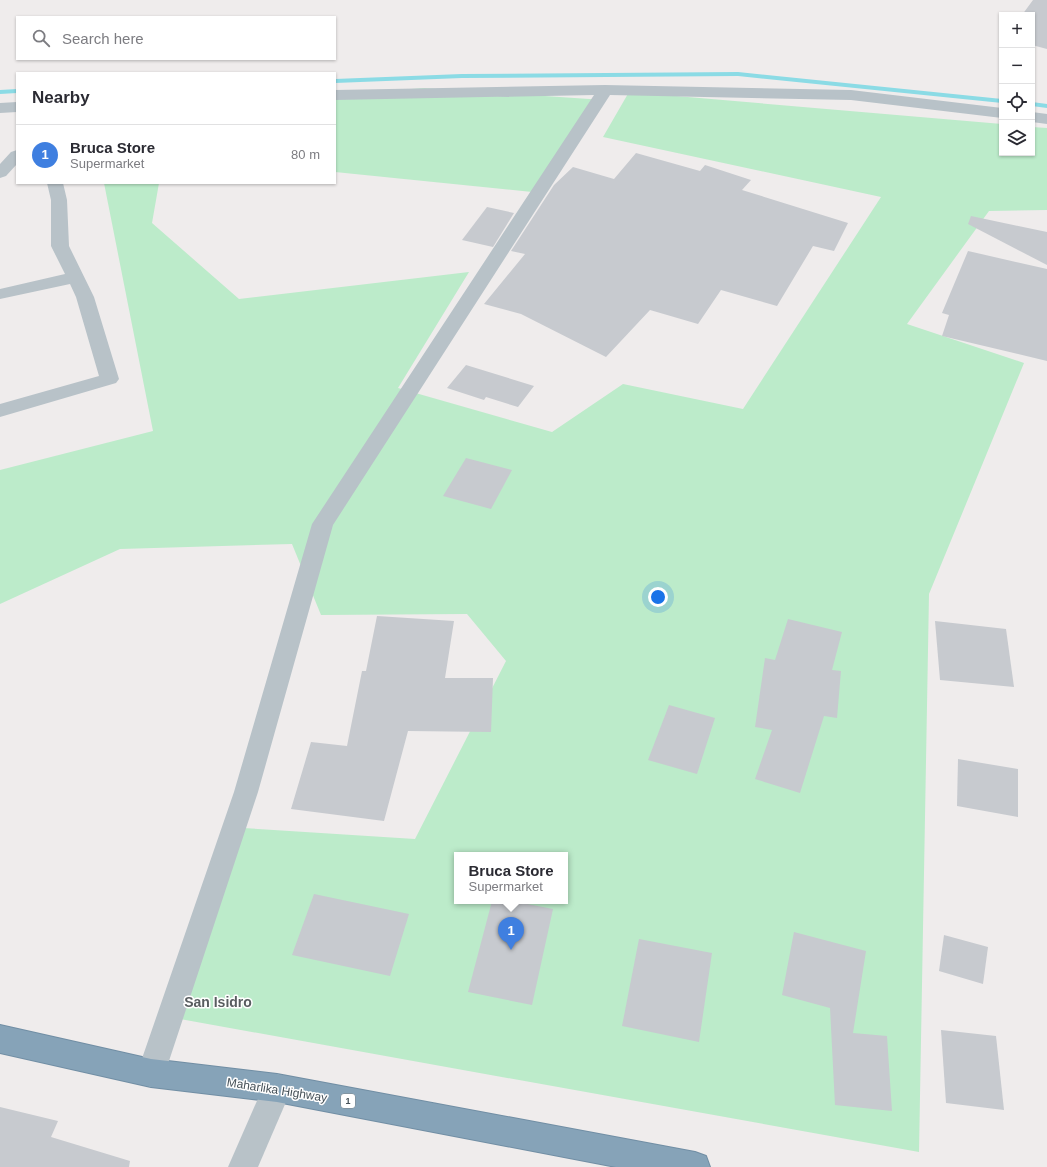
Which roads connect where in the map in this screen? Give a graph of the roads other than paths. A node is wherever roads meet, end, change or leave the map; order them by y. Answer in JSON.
{"nodes":[{"id":1,"x":605,"y":90,"type":"junction"},
{"id":2,"x":336,"y":96,"type":"edge"},
{"id":3,"x":16,"y":107,"type":"edge"},
{"id":4,"x":0,"y":108,"type":"edge"},
{"id":5,"x":999,"y":113,"type":"edge"},
{"id":6,"x":1035,"y":117,"type":"edge"},
{"id":7,"x":1047,"y":119,"type":"edge"},
{"id":8,"x":16,"y":156,"type":"edge"},
{"id":9,"x":0,"y":173,"type":"edge"},
{"id":10,"x":55,"y":184,"type":"edge"},
{"id":11,"x":75,"y":277,"type":"junction"},
{"id":12,"x":0,"y":294,"type":"edge"},
{"id":13,"x":0,"y":411,"type":"edge"},
{"id":14,"x":0,"y":1039,"type":"edge"},
{"id":15,"x":151,"y":1073,"type":"junction"},
{"id":16,"x":277,"y":1088,"type":"junction"},
{"id":17,"x":243,"y":1167,"type":"edge"},
{"id":18,"x":695,"y":1167,"type":"edge"}],
"edges":[{"from":1,"to":2,"type":"street"},
{"from":1,"to":5,"type":"street"},
{"from":1,"to":15,"type":"street"},
{"from":3,"to":4,"type":"street"},
{"from":6,"to":7,"type":"street"},
{"from":8,"to":9,"type":"street"},
{"from":10,"to":11,"type":"street"},
{"from":11,"to":12,"type":"street"},
{"from":11,"to":13,"type":"street"},
{"from":14,"to":15,"type":"highway","name":"Maharlika Highway","number":"1"},
{"from":15,"to":16,"type":"highway","name":"Maharlika Highway","number":"1"},
{"from":16,"to":17,"type":"street"},
{"from":16,"to":18,"type":"highway","name":"Maharlika Highway","number":"1"}]}
